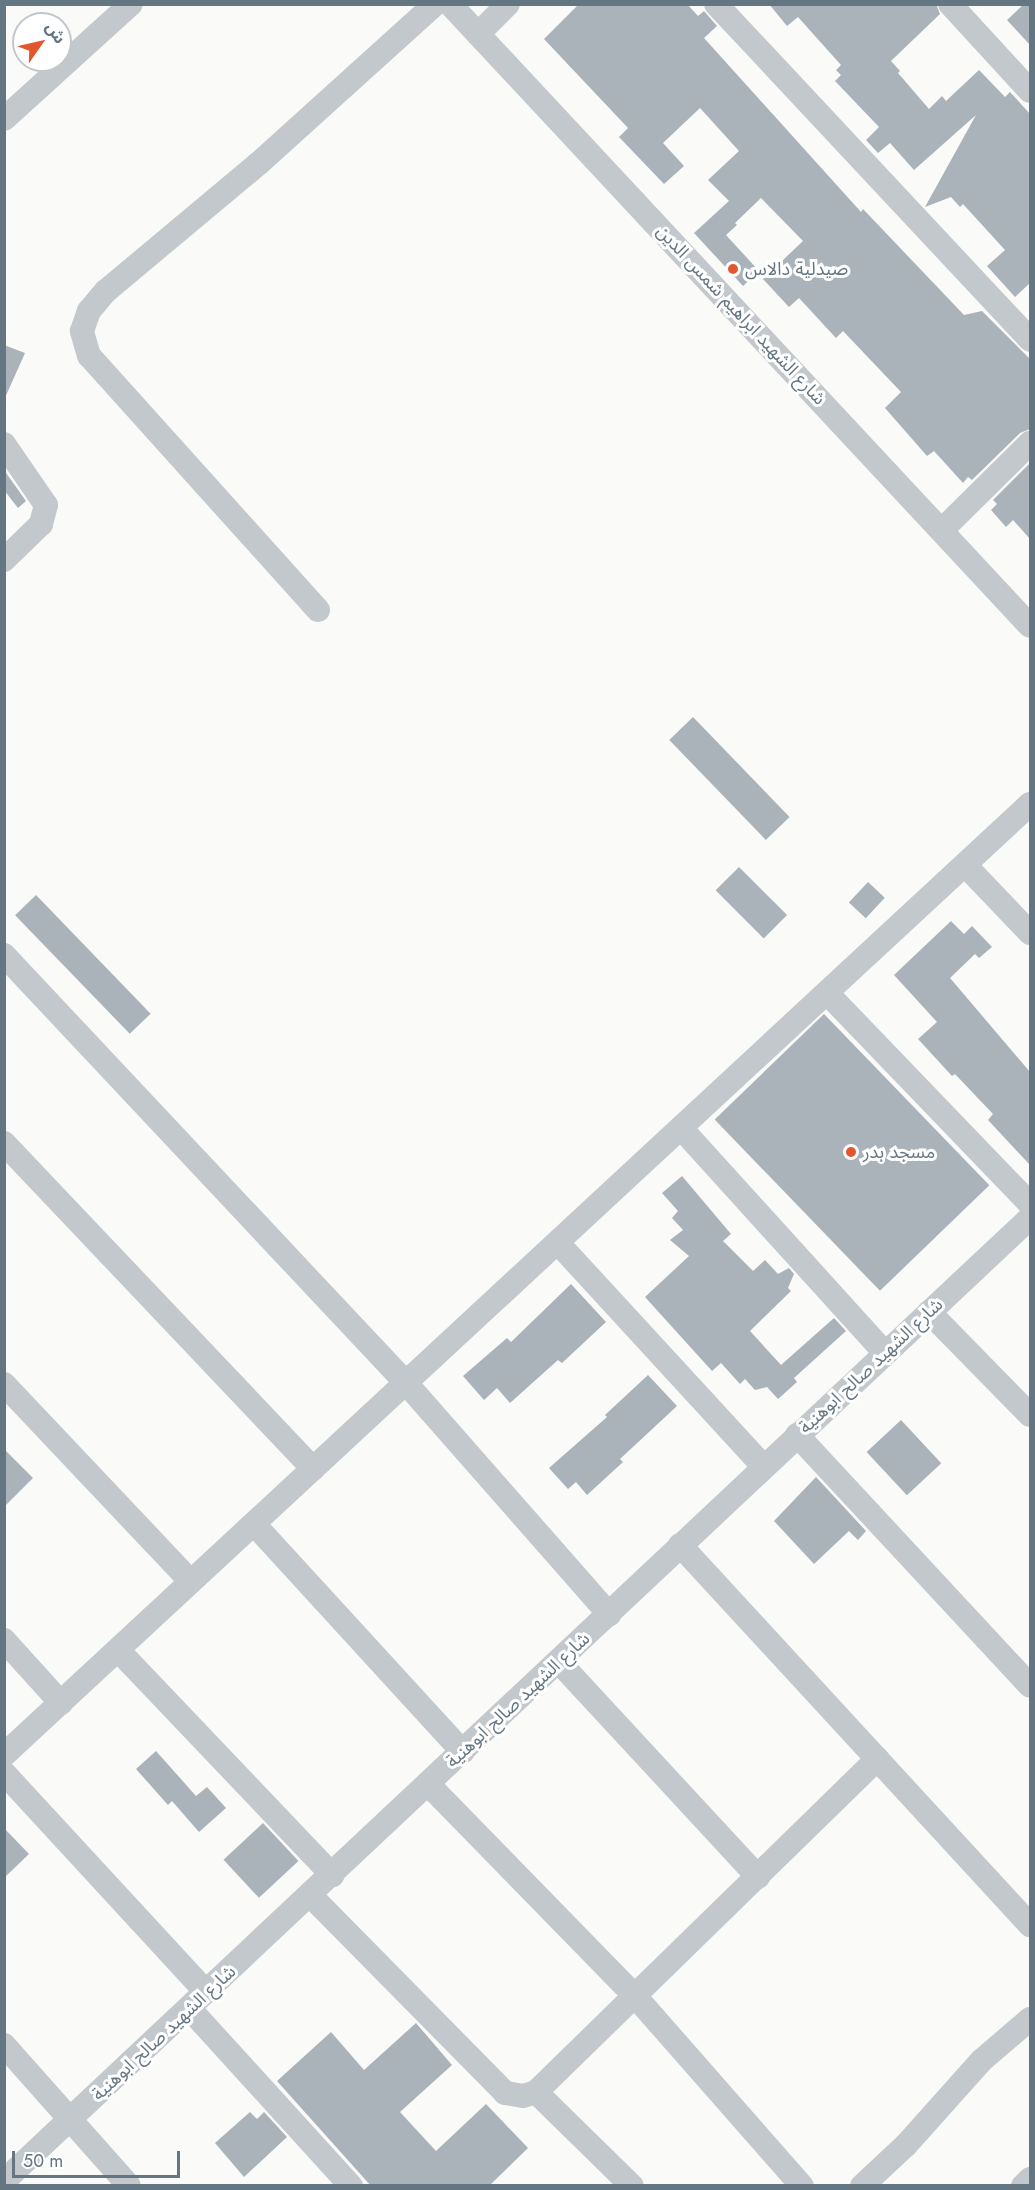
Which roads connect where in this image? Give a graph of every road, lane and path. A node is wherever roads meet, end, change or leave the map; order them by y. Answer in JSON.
{"nodes":[{"id":1,"x":131,"y":4,"type":"edge"},
{"id":2,"x":435,"y":4,"type":"edge"},
{"id":3,"x":450,"y":4,"type":"edge"},
{"id":4,"x":508,"y":4,"type":"edge"},
{"id":5,"x":716,"y":4,"type":"edge"},
{"id":6,"x":950,"y":4,"type":"edge"},
{"id":7,"x":478,"y":34,"type":"junction"},
{"id":8,"x":1030,"y":92,"type":"edge"},
{"id":9,"x":4,"y":119,"type":"edge"},
{"id":10,"x":1030,"y":340,"type":"edge"},
{"id":11,"x":1030,"y":443,"type":"edge"},
{"id":12,"x":4,"y":444,"type":"edge"},
{"id":13,"x":942,"y":530,"type":"junction"},
{"id":14,"x":4,"y":560,"type":"edge"},
{"id":15,"x":318,"y":610,"type":"dead end"},
{"id":16,"x":1030,"y":626,"type":"edge"},
{"id":17,"x":1030,"y":804,"type":"edge"},
{"id":18,"x":965,"y":865,"type":"junction"},
{"id":19,"x":1030,"y":933,"type":"edge"},
{"id":20,"x":9,"y":970,"type":"edge"},
{"id":21,"x":827,"y":993,"type":"junction"},
{"id":22,"x":681,"y":1128,"type":"junction"},
{"id":23,"x":4,"y":1143,"type":"edge"},
{"id":24,"x":1030,"y":1204,"type":"edge"},
{"id":25,"x":1030,"y":1218,"type":"edge"},
{"id":26,"x":558,"y":1243,"type":"junction"},
{"id":27,"x":929,"y":1312,"type":"junction"},
{"id":28,"x":885,"y":1353,"type":"junction"},
{"id":29,"x":406,"y":1383,"type":"junction"},
{"id":30,"x":4,"y":1384,"type":"edge"},
{"id":31,"x":1030,"y":1415,"type":"edge"},
{"id":32,"x":797,"y":1435,"type":"junction"},
{"id":33,"x":764,"y":1467,"type":"junction"},
{"id":34,"x":313,"y":1469,"type":"junction"},
{"id":35,"x":254,"y":1524,"type":"junction"},
{"id":36,"x":680,"y":1545,"type":"junction"},
{"id":37,"x":191,"y":1582,"type":"junction"},
{"id":38,"x":609,"y":1614,"type":"junction"},
{"id":39,"x":4,"y":1640,"type":"edge"},
{"id":40,"x":118,"y":1650,"type":"junction"},
{"id":41,"x":559,"y":1662,"type":"junction"},
{"id":42,"x":1030,"y":1686,"type":"edge"},
{"id":43,"x":61,"y":1703,"type":"junction"},
{"id":44,"x":463,"y":1752,"type":"junction"},
{"id":45,"x":4,"y":1755,"type":"edge"},
{"id":46,"x":877,"y":1759,"type":"junction"},
{"id":47,"x":4,"y":1773,"type":"edge"},
{"id":48,"x":428,"y":1784,"type":"junction"},
{"id":49,"x":332,"y":1875,"type":"junction"},
{"id":50,"x":758,"y":1877,"type":"junction"},
{"id":51,"x":310,"y":1895,"type":"junction"},
{"id":52,"x":1030,"y":1925,"type":"edge"},
{"id":53,"x":206,"y":1992,"type":"junction"},
{"id":54,"x":634,"y":1996,"type":"junction"},
{"id":55,"x":189,"y":2008,"type":"junction"},
{"id":56,"x":1030,"y":2019,"type":"edge"},
{"id":57,"x":4,"y":2045,"type":"edge"},
{"id":58,"x":536,"y":2092,"type":"junction"},
{"id":59,"x":71,"y":2121,"type":"junction"},
{"id":60,"x":1030,"y":2178,"type":"edge"},
{"id":61,"x":4,"y":2181,"type":"edge"},
{"id":62,"x":129,"y":2186,"type":"edge"},
{"id":63,"x":351,"y":2186,"type":"edge"},
{"id":64,"x":632,"y":2186,"type":"edge"},
{"id":65,"x":802,"y":2186,"type":"edge"},
{"id":66,"x":862,"y":2186,"type":"edge"},
{"id":67,"x":1023,"y":2186,"type":"edge"}],
"edges":[{"from":1,"to":9,"type":"street"},
{"from":2,"to":15,"type":"street"},
{"from":3,"to":7,"type":"street","name":"شارع الشهيد ابراهيم شمس الدين"},
{"from":4,"to":7,"type":"street"},
{"from":5,"to":10,"type":"street"},
{"from":6,"to":8,"type":"street"},
{"from":7,"to":13,"type":"street","name":"شارع الشهيد ابراهيم شمس الدين"},
{"from":11,"to":13,"type":"street"},
{"from":12,"to":14,"type":"street"},
{"from":13,"to":16,"type":"street","name":"شارع الشهيد ابراهيم شمس الدين"},
{"from":17,"to":18,"type":"street"},
{"from":18,"to":19,"type":"street"},
{"from":18,"to":21,"type":"street"},
{"from":20,"to":29,"type":"street"},
{"from":21,"to":22,"type":"street"},
{"from":21,"to":24,"type":"street"},
{"from":22,"to":26,"type":"street"},
{"from":22,"to":28,"type":"street"},
{"from":23,"to":34,"type":"street"},
{"from":25,"to":27,"type":"street","name":"شارع الشهيد صالح ابوهنية"},
{"from":26,"to":29,"type":"street"},
{"from":26,"to":33,"type":"street"},
{"from":27,"to":28,"type":"street","name":"شارع الشهيد صالح ابوهنية"},
{"from":27,"to":31,"type":"street"},
{"from":28,"to":32,"type":"street","name":"شارع الشهيد صالح ابوهنية"},
{"from":29,"to":34,"type":"street"},
{"from":29,"to":38,"type":"street"},
{"from":30,"to":37,"type":"street"},
{"from":32,"to":33,"type":"street","name":"شارع الشهيد صالح ابوهنية"},
{"from":32,"to":42,"type":"street"},
{"from":33,"to":36,"type":"street","name":"شارع الشهيد صالح ابوهنية"},
{"from":34,"to":35,"type":"street"},
{"from":35,"to":37,"type":"street"},
{"from":35,"to":44,"type":"street"},
{"from":36,"to":38,"type":"street","name":"شارع الشهيد صالح ابوهنية"},
{"from":36,"to":46,"type":"street"},
{"from":37,"to":40,"type":"street"},
{"from":38,"to":41,"type":"street","name":"شارع الشهيد صالح ابوهنية"},
{"from":39,"to":43,"type":"street"},
{"from":40,"to":43,"type":"street"},
{"from":40,"to":49,"type":"street"},
{"from":41,"to":44,"type":"street","name":"شارع الشهيد صالح ابوهنية"},
{"from":41,"to":50,"type":"street"},
{"from":43,"to":45,"type":"street"},
{"from":44,"to":48,"type":"street","name":"شارع الشهيد صالح ابوهنية"},
{"from":46,"to":50,"type":"street"},
{"from":46,"to":52,"type":"street"},
{"from":47,"to":53,"type":"street"},
{"from":48,"to":49,"type":"street","name":"شارع الشهيد صالح ابوهنية"},
{"from":48,"to":54,"type":"street"},
{"from":49,"to":51,"type":"street","name":"شارع الشهيد صالح ابوهنية"},
{"from":50,"to":54,"type":"street"},
{"from":51,"to":53,"type":"street","name":"شارع الشهيد صالح ابوهنية"},
{"from":51,"to":58,"type":"street"},
{"from":53,"to":55,"type":"street","name":"شارع الشهيد صالح ابوهنية"},
{"from":54,"to":58,"type":"street"},
{"from":54,"to":65,"type":"street"},
{"from":55,"to":59,"type":"street","name":"شارع الشهيد صالح ابوهنية"},
{"from":55,"to":63,"type":"street"},
{"from":56,"to":66,"type":"street"},
{"from":57,"to":59,"type":"street"},
{"from":58,"to":64,"type":"street"},
{"from":59,"to":61,"type":"street","name":"شارع الشهيد صالح ابوهنية"},
{"from":59,"to":62,"type":"street"},
{"from":60,"to":67,"type":"street"}]}
